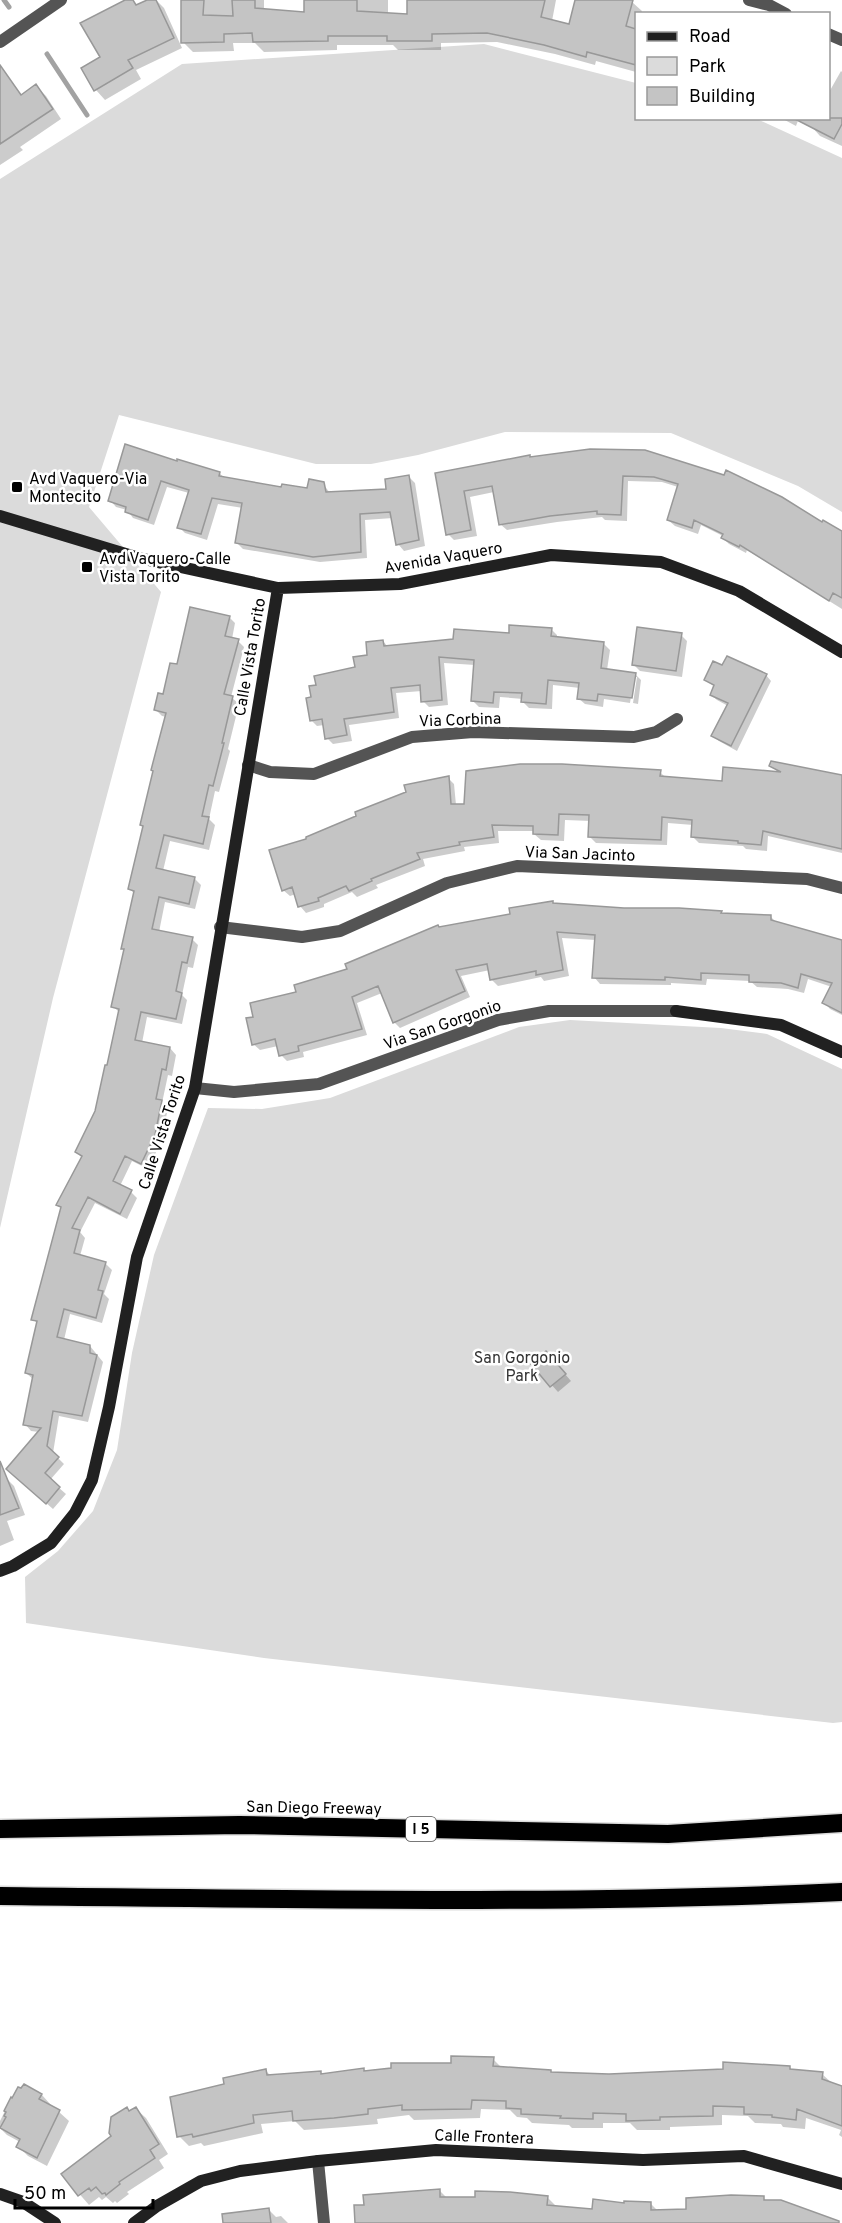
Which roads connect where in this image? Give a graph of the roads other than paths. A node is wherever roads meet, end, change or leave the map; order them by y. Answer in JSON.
{"nodes":[{"id":1,"x":61,"y":0,"type":"edge"},
{"id":2,"x":748,"y":0,"type":"edge"},
{"id":3,"x":782,"y":12,"type":"edge"},
{"id":4,"x":0,"y":42,"type":"edge"},
{"id":5,"x":0,"y":516,"type":"edge"},
{"id":6,"x":278,"y":588,"type":"junction"},
{"id":7,"x":842,"y":652,"type":"edge"},
{"id":8,"x":677,"y":719,"type":"dead end"},
{"id":9,"x":248,"y":765,"type":"junction"},
{"id":10,"x":842,"y":888,"type":"edge"},
{"id":11,"x":220,"y":927,"type":"junction"},
{"id":12,"x":842,"y":1052,"type":"edge"},
{"id":13,"x":195,"y":1088,"type":"junction"},
{"id":14,"x":0,"y":1571,"type":"edge"},
{"id":15,"x":842,"y":1823,"type":"edge"},
{"id":16,"x":0,"y":1829,"type":"edge"},
{"id":17,"x":842,"y":1892,"type":"edge"},
{"id":18,"x":0,"y":1896,"type":"edge"},
{"id":19,"x":318,"y":2160,"type":"junction"},
{"id":20,"x":842,"y":2184,"type":"edge"},
{"id":21,"x":0,"y":2194,"type":"edge"},
{"id":22,"x":55,"y":2223,"type":"edge"},
{"id":23,"x":134,"y":2223,"type":"edge"},
{"id":24,"x":324,"y":2223,"type":"edge"}],
"edges":[{"from":1,"to":4,"type":"street"},
{"from":2,"to":3,"type":"street"},
{"from":5,"to":6,"type":"street","name":"Avenida Vaquero"},
{"from":6,"to":7,"type":"street","name":"Avenida Vaquero"},
{"from":6,"to":9,"type":"street","name":"Calle Vista Torito"},
{"from":8,"to":9,"type":"street","name":"Via Corbina"},
{"from":9,"to":11,"type":"street","name":"Calle Vista Torito"},
{"from":10,"to":11,"type":"street","name":"Via San Jacinto"},
{"from":11,"to":13,"type":"street","name":"Calle Vista Torito"},
{"from":12,"to":13,"type":"street","name":"Via San Gorgonio"},
{"from":13,"to":14,"type":"street","name":"Calle Vista Torito"},
{"from":15,"to":16,"type":"highway","name":"San Diego Freeway","number":"I 5"},
{"from":17,"to":18,"type":"highway"},
{"from":19,"to":20,"type":"street","name":"Calle Frontera"},
{"from":19,"to":23,"type":"street","name":"Calle Frontera"},
{"from":19,"to":24,"type":"street"},
{"from":21,"to":22,"type":"street"}]}
